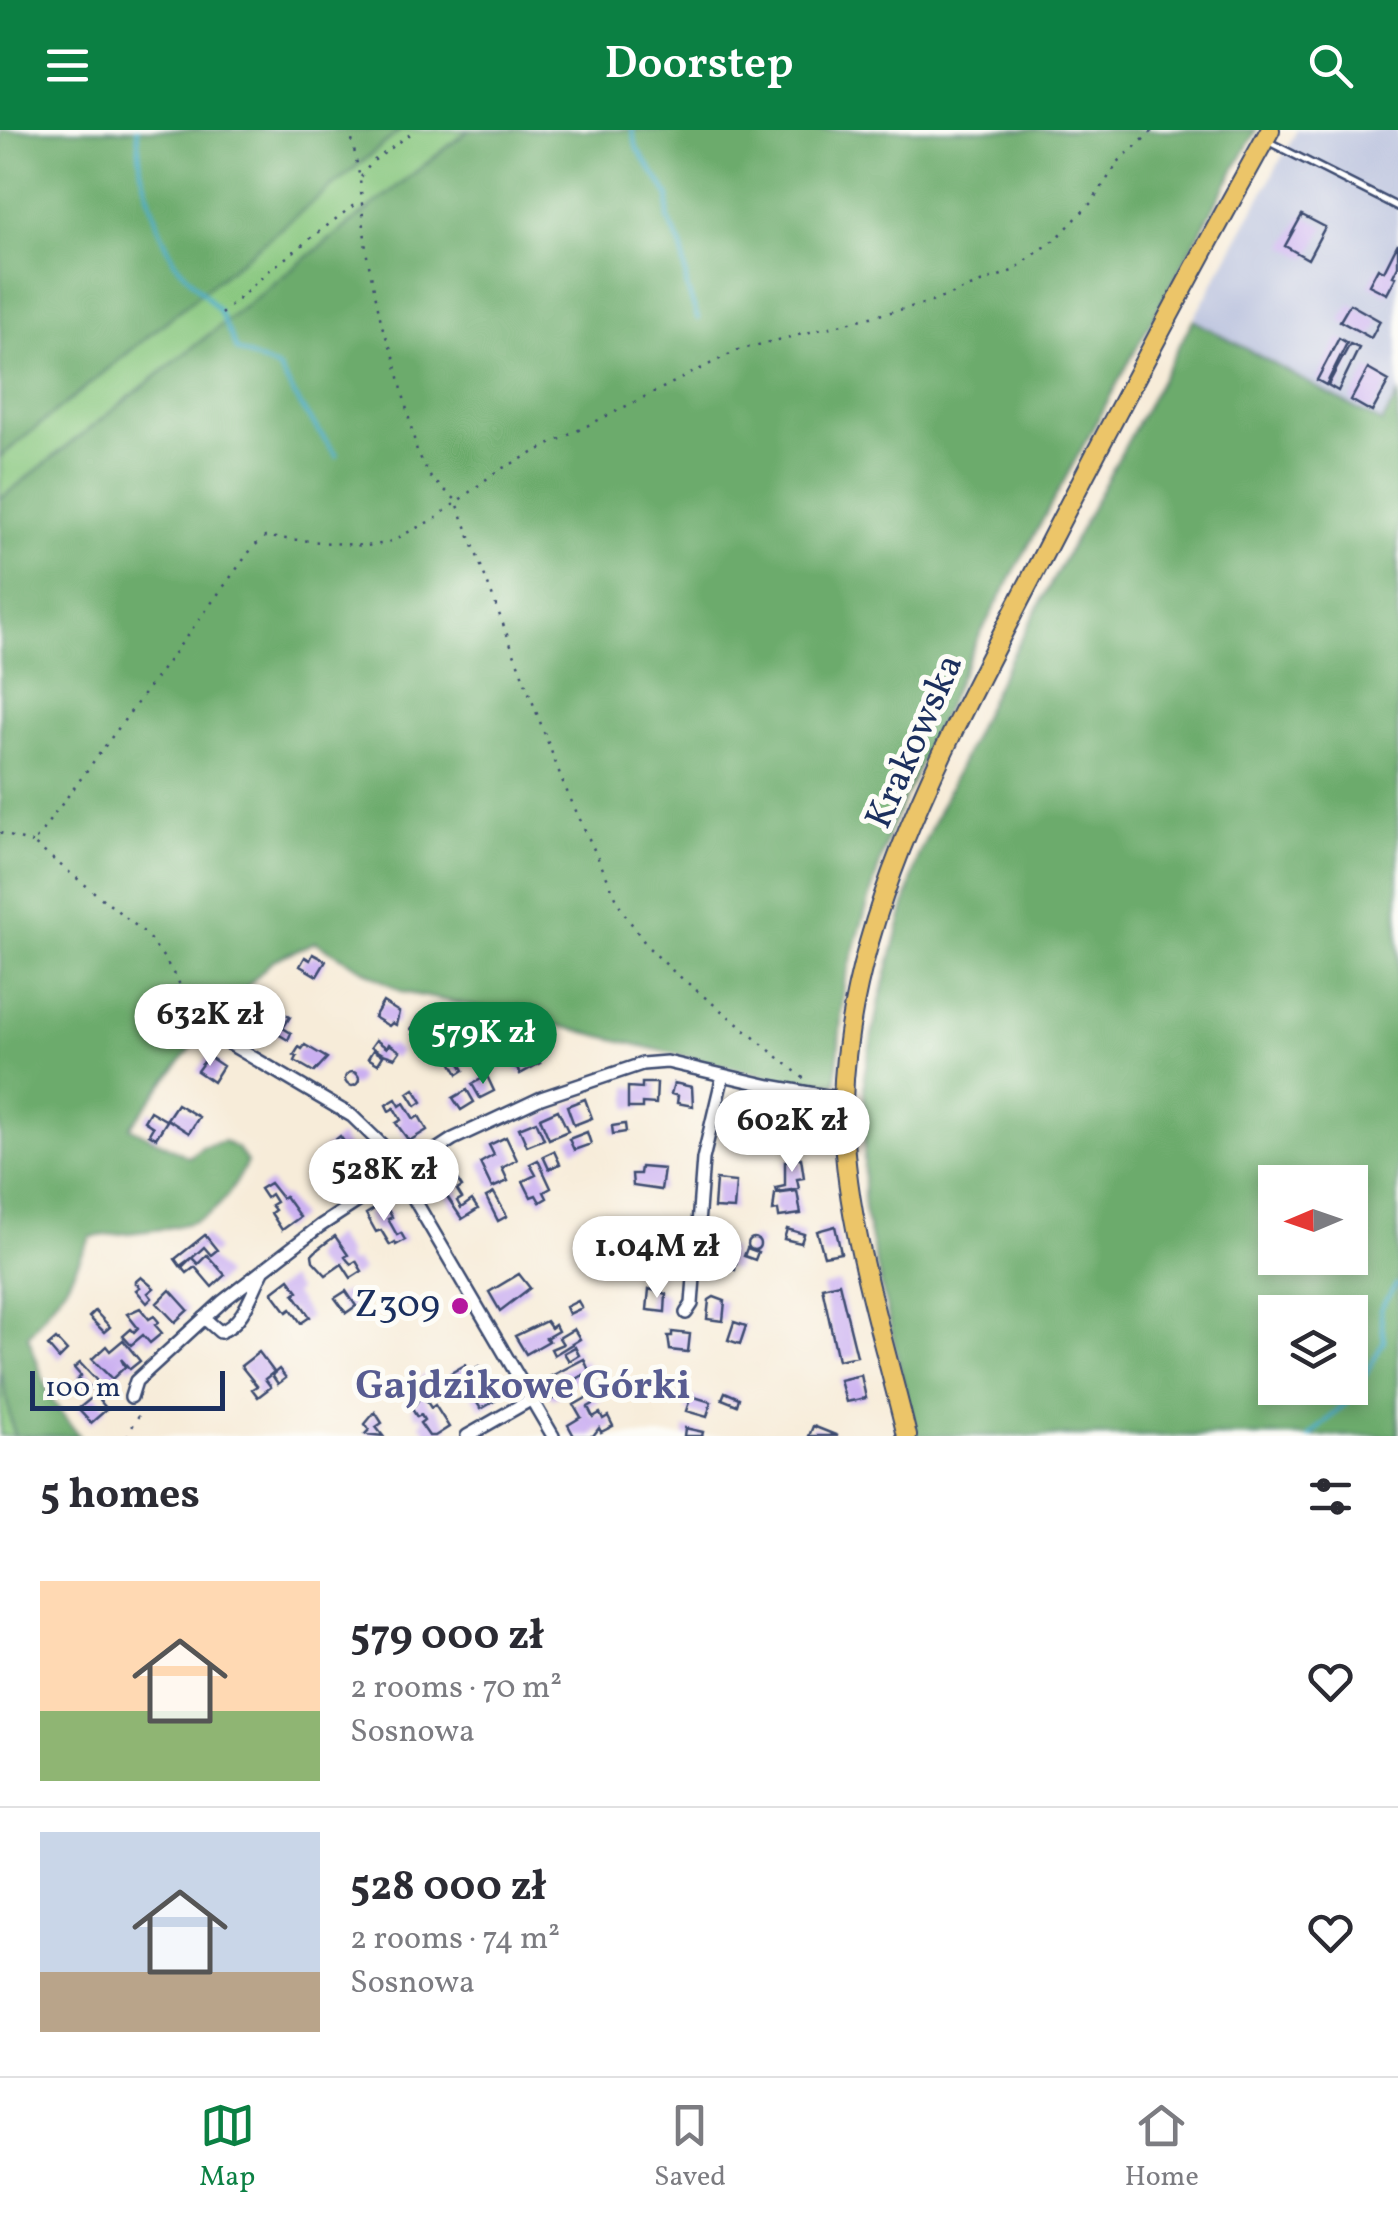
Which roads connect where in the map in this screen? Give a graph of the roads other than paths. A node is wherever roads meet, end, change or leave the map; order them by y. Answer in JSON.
{"nodes":[{"id":1,"x":1267,"y":135,"type":"edge"},
{"id":2,"x":1398,"y":207,"type":"edge"},
{"id":3,"x":208,"y":1032,"type":"road end"},
{"id":4,"x":723,"y":1075,"type":"junction"},
{"id":5,"x":844,"y":1099,"type":"junction"},
{"id":6,"x":399,"y":1173,"type":"junction"},
{"id":7,"x":268,"y":1264,"type":"junction"},
{"id":8,"x":686,"y":1313,"type":"dead end"},
{"id":9,"x":204,"y":1318,"type":"junction"},
{"id":10,"x":131,"y":1397,"type":"road end"},
{"id":11,"x":532,"y":1399,"type":"junction"},
{"id":12,"x":467,"y":1436,"type":"edge"},
{"id":13,"x":553,"y":1436,"type":"edge"},
{"id":14,"x":907,"y":1436,"type":"edge"}],
"edges":[{"from":1,"to":2,"type":"lane"},
{"from":1,"to":5,"type":"main road","name":"Krakowska"},
{"from":3,"to":6,"type":"street"},
{"from":4,"to":5,"type":"street"},
{"from":4,"to":6,"type":"street"},
{"from":4,"to":8,"type":"street"},
{"from":5,"to":14,"type":"main road","name":"Krakowska"},
{"from":6,"to":7,"type":"street"},
{"from":6,"to":11,"type":"street"},
{"from":7,"to":9,"type":"street"},
{"from":7,"to":9,"type":"street"},
{"from":9,"to":10,"type":"street"},
{"from":11,"to":12,"type":"street"},
{"from":11,"to":13,"type":"street"}]}
